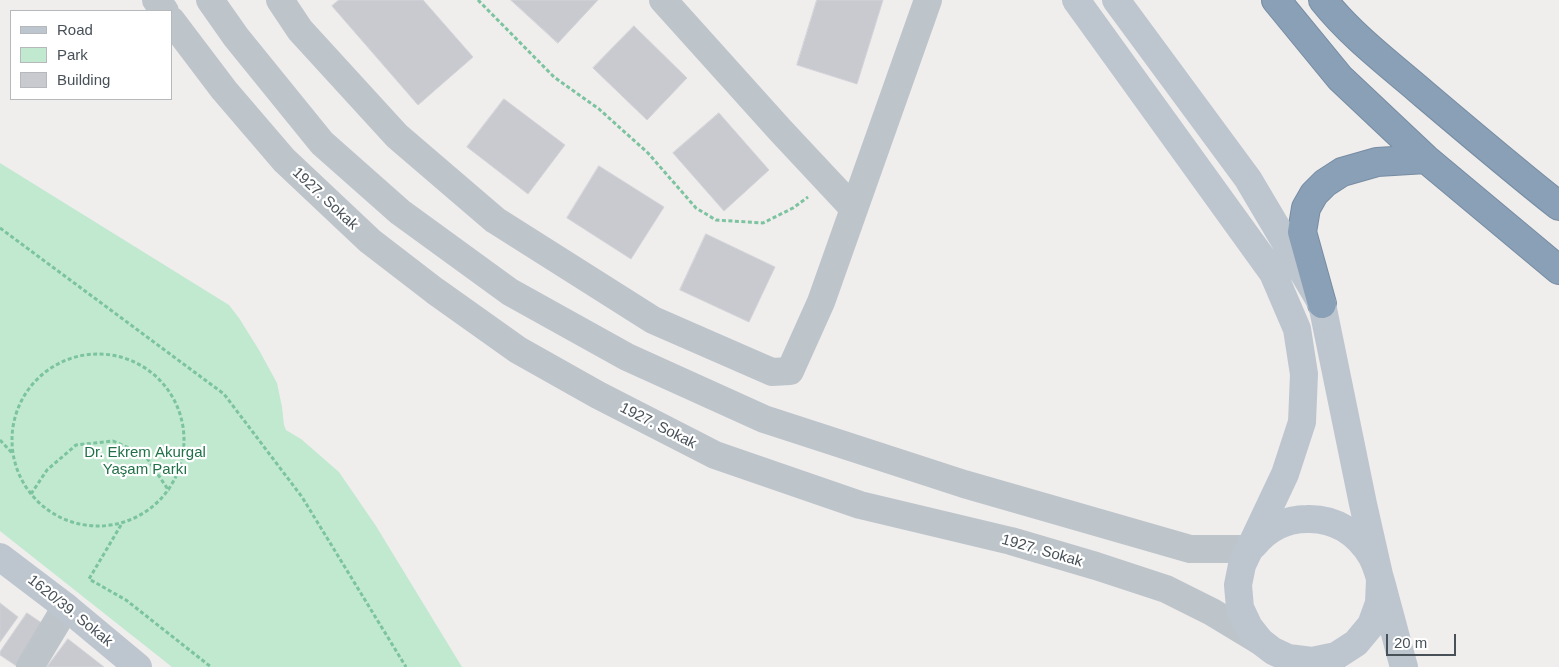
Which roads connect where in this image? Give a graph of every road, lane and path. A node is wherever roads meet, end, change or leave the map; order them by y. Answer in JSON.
{"nodes":[{"id":1,"x":156,"y":0,"type":"edge"},
{"id":2,"x":210,"y":0,"type":"edge"},
{"id":3,"x":280,"y":0,"type":"edge"},
{"id":4,"x":478,"y":0,"type":"edge"},
{"id":5,"x":663,"y":0,"type":"edge"},
{"id":6,"x":928,"y":0,"type":"edge"},
{"id":7,"x":1076,"y":0,"type":"edge"},
{"id":8,"x":1116,"y":0,"type":"edge"},
{"id":9,"x":1276,"y":0,"type":"edge"},
{"id":10,"x":1323,"y":0,"type":"edge"},
{"id":11,"x":164,"y":10,"type":"edge"},
{"id":12,"x":172,"y":21,"type":"edge"},
{"id":13,"x":1426,"y":159,"type":"junction"},
{"id":14,"x":829,"y":182,"type":"junction"},
{"id":15,"x":1559,"y":206,"type":"edge"},
{"id":16,"x":854,"y":208,"type":"junction"},
{"id":17,"x":0,"y":228,"type":"edge"},
{"id":18,"x":1559,"y":270,"type":"edge"},
{"id":19,"x":1322,"y":304,"type":"junction"},
{"id":20,"x":0,"y":440,"type":"edge"},
{"id":21,"x":13,"y":454,"type":"junction"},
{"id":22,"x":169,"y":491,"type":"junction"},
{"id":23,"x":31,"y":494,"type":"junction"},
{"id":24,"x":121,"y":524,"type":"junction"},
{"id":25,"x":1250,"y":549,"type":"junction"},
{"id":26,"x":0,"y":557,"type":"edge"},
{"id":27,"x":1380,"y":579,"type":"junction"},
{"id":28,"x":66,"y":608,"type":"junction"},
{"id":29,"x":1261,"y":654,"type":"edge"},
{"id":30,"x":30,"y":667,"type":"edge"},
{"id":31,"x":138,"y":667,"type":"edge"},
{"id":32,"x":211,"y":667,"type":"edge"},
{"id":33,"x":406,"y":667,"type":"edge"},
{"id":34,"x":1404,"y":667,"type":"edge"}],
"edges":[{"from":1,"to":11,"type":"street"},
{"from":2,"to":25,"type":"street"},
{"from":3,"to":16,"type":"street"},
{"from":4,"to":14,"type":"path"},
{"from":5,"to":14,"type":"street"},
{"from":6,"to":16,"type":"street"},
{"from":7,"to":25,"type":"main road"},
{"from":8,"to":19,"type":"main road"},
{"from":9,"to":13,"type":"highway"},
{"from":10,"to":15,"type":"highway"},
{"from":12,"to":29,"type":"street","name":"1927. Sokak"},
{"from":13,"to":18,"type":"highway"},
{"from":13,"to":19,"type":"highway"},
{"from":14,"to":16,"type":"street"},
{"from":17,"to":33,"type":"path"},
{"from":19,"to":27,"type":"main road"},
{"from":20,"to":21,"type":"path"},
{"from":21,"to":22,"type":"path"},
{"from":21,"to":23,"type":"path"},
{"from":22,"to":23,"type":"path"},
{"from":22,"to":24,"type":"path"},
{"from":23,"to":24,"type":"path"},
{"from":24,"to":32,"type":"path"},
{"from":25,"to":27,"type":"main road"},
{"from":25,"to":29,"type":"main road"},
{"from":26,"to":28,"type":"main road","name":"1620/39. Sokak"},
{"from":27,"to":29,"type":"main road"},
{"from":27,"to":34,"type":"main road"},
{"from":28,"to":30,"type":"street"},
{"from":28,"to":31,"type":"main road","name":"1620/39. Sokak"}]}
